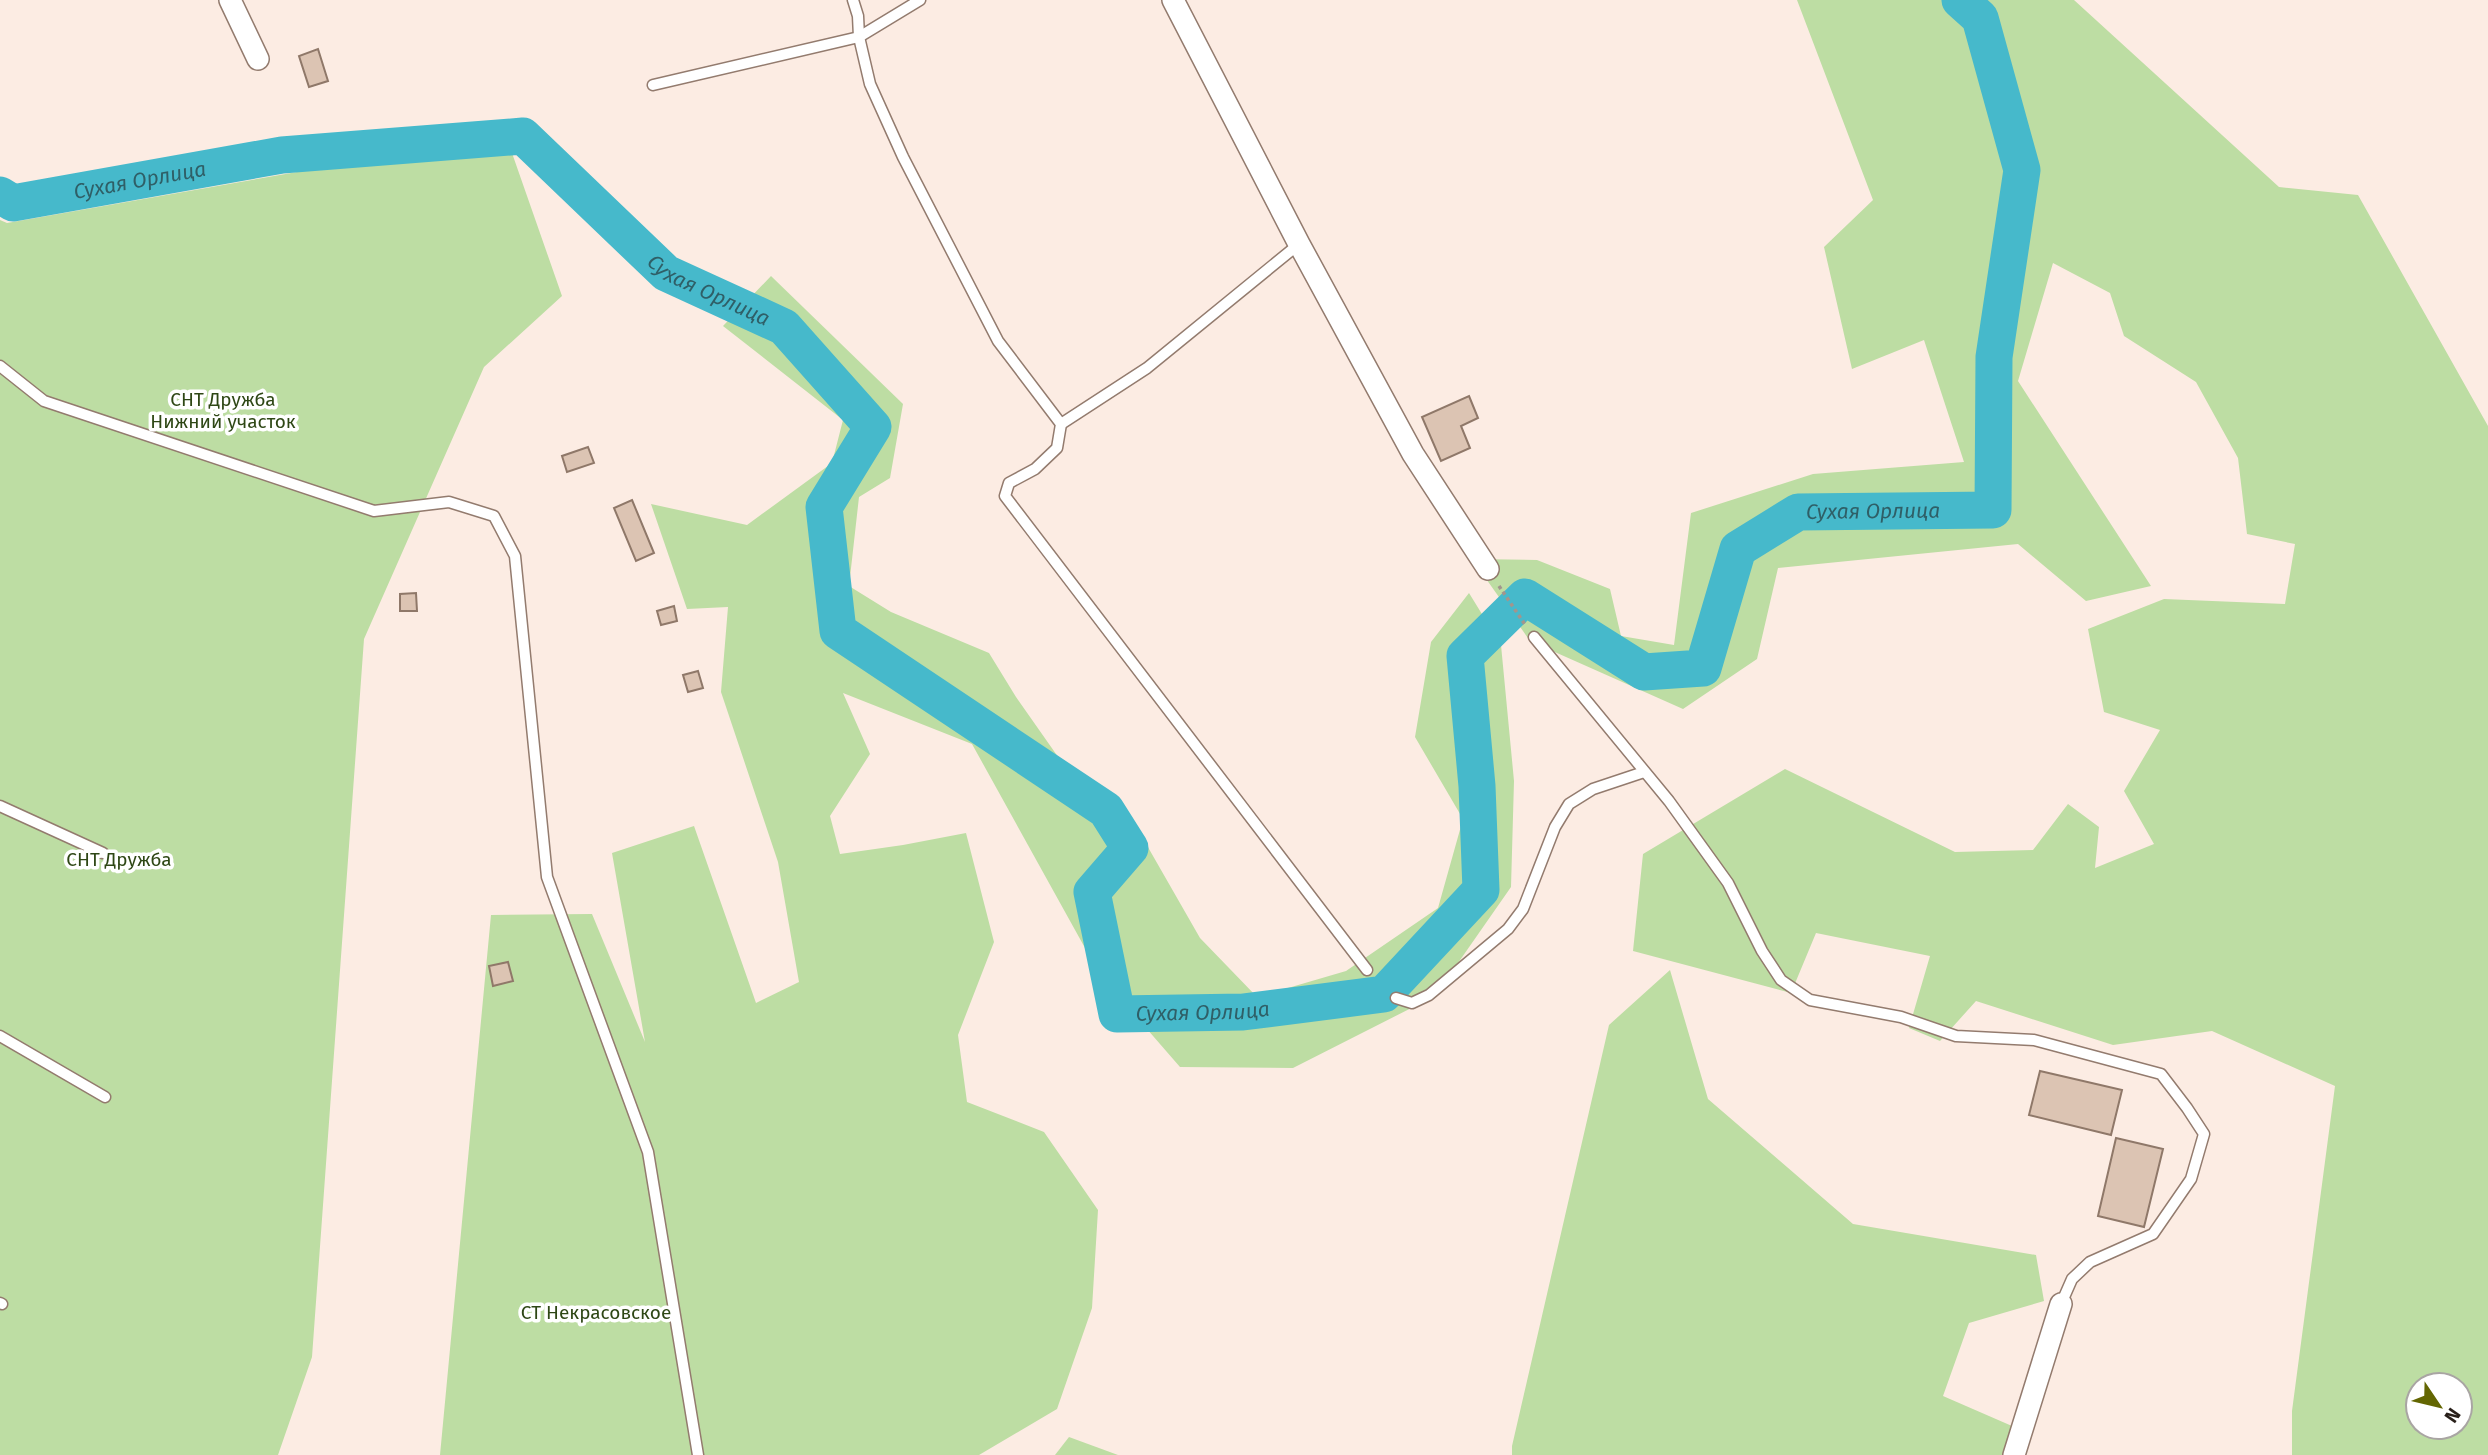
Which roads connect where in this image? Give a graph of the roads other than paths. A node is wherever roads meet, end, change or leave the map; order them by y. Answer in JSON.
{"nodes":[{"id":1,"x":230,"y":0,"type":"edge"},
{"id":2,"x":853,"y":0,"type":"edge"},
{"id":3,"x":920,"y":0,"type":"edge"},
{"id":4,"x":1173,"y":0,"type":"edge"},
{"id":5,"x":859,"y":37,"type":"junction"},
{"id":6,"x":258,"y":59,"type":"dead end"},
{"id":7,"x":653,"y":85,"type":"dead end"},
{"id":8,"x":1299,"y":244,"type":"junction"},
{"id":9,"x":0,"y":366,"type":"edge"},
{"id":10,"x":1062,"y":424,"type":"junction"},
{"id":11,"x":1488,"y":569,"type":"road end"},
{"id":12,"x":1534,"y":637,"type":"road end"},
{"id":13,"x":1644,"y":772,"type":"junction"},
{"id":14,"x":0,"y":806,"type":"edge"},
{"id":15,"x":103,"y":853,"type":"dead end"},
{"id":16,"x":1367,"y":970,"type":"dead end"},
{"id":17,"x":1396,"y":998,"type":"dead end"},
{"id":18,"x":0,"y":1035,"type":"edge"},
{"id":19,"x":104,"y":1097,"type":"dead end"},
{"id":20,"x":2061,"y":1304,"type":"joint"},
{"id":21,"x":698,"y":1455,"type":"edge"},
{"id":22,"x":2014,"y":1455,"type":"edge"}],
"edges":[{"from":1,"to":6,"type":"street"},
{"from":2,"to":5,"type":"lane"},
{"from":3,"to":5,"type":"lane"},
{"from":4,"to":8,"type":"street"},
{"from":5,"to":7,"type":"lane"},
{"from":5,"to":10,"type":"lane"},
{"from":8,"to":10,"type":"lane"},
{"from":8,"to":11,"type":"street"},
{"from":9,"to":21,"type":"lane"},
{"from":10,"to":16,"type":"lane"},
{"from":12,"to":13,"type":"lane"},
{"from":13,"to":17,"type":"lane"},
{"from":13,"to":20,"type":"lane"},
{"from":14,"to":15,"type":"lane"},
{"from":18,"to":19,"type":"lane"},
{"from":20,"to":22,"type":"street"}]}
